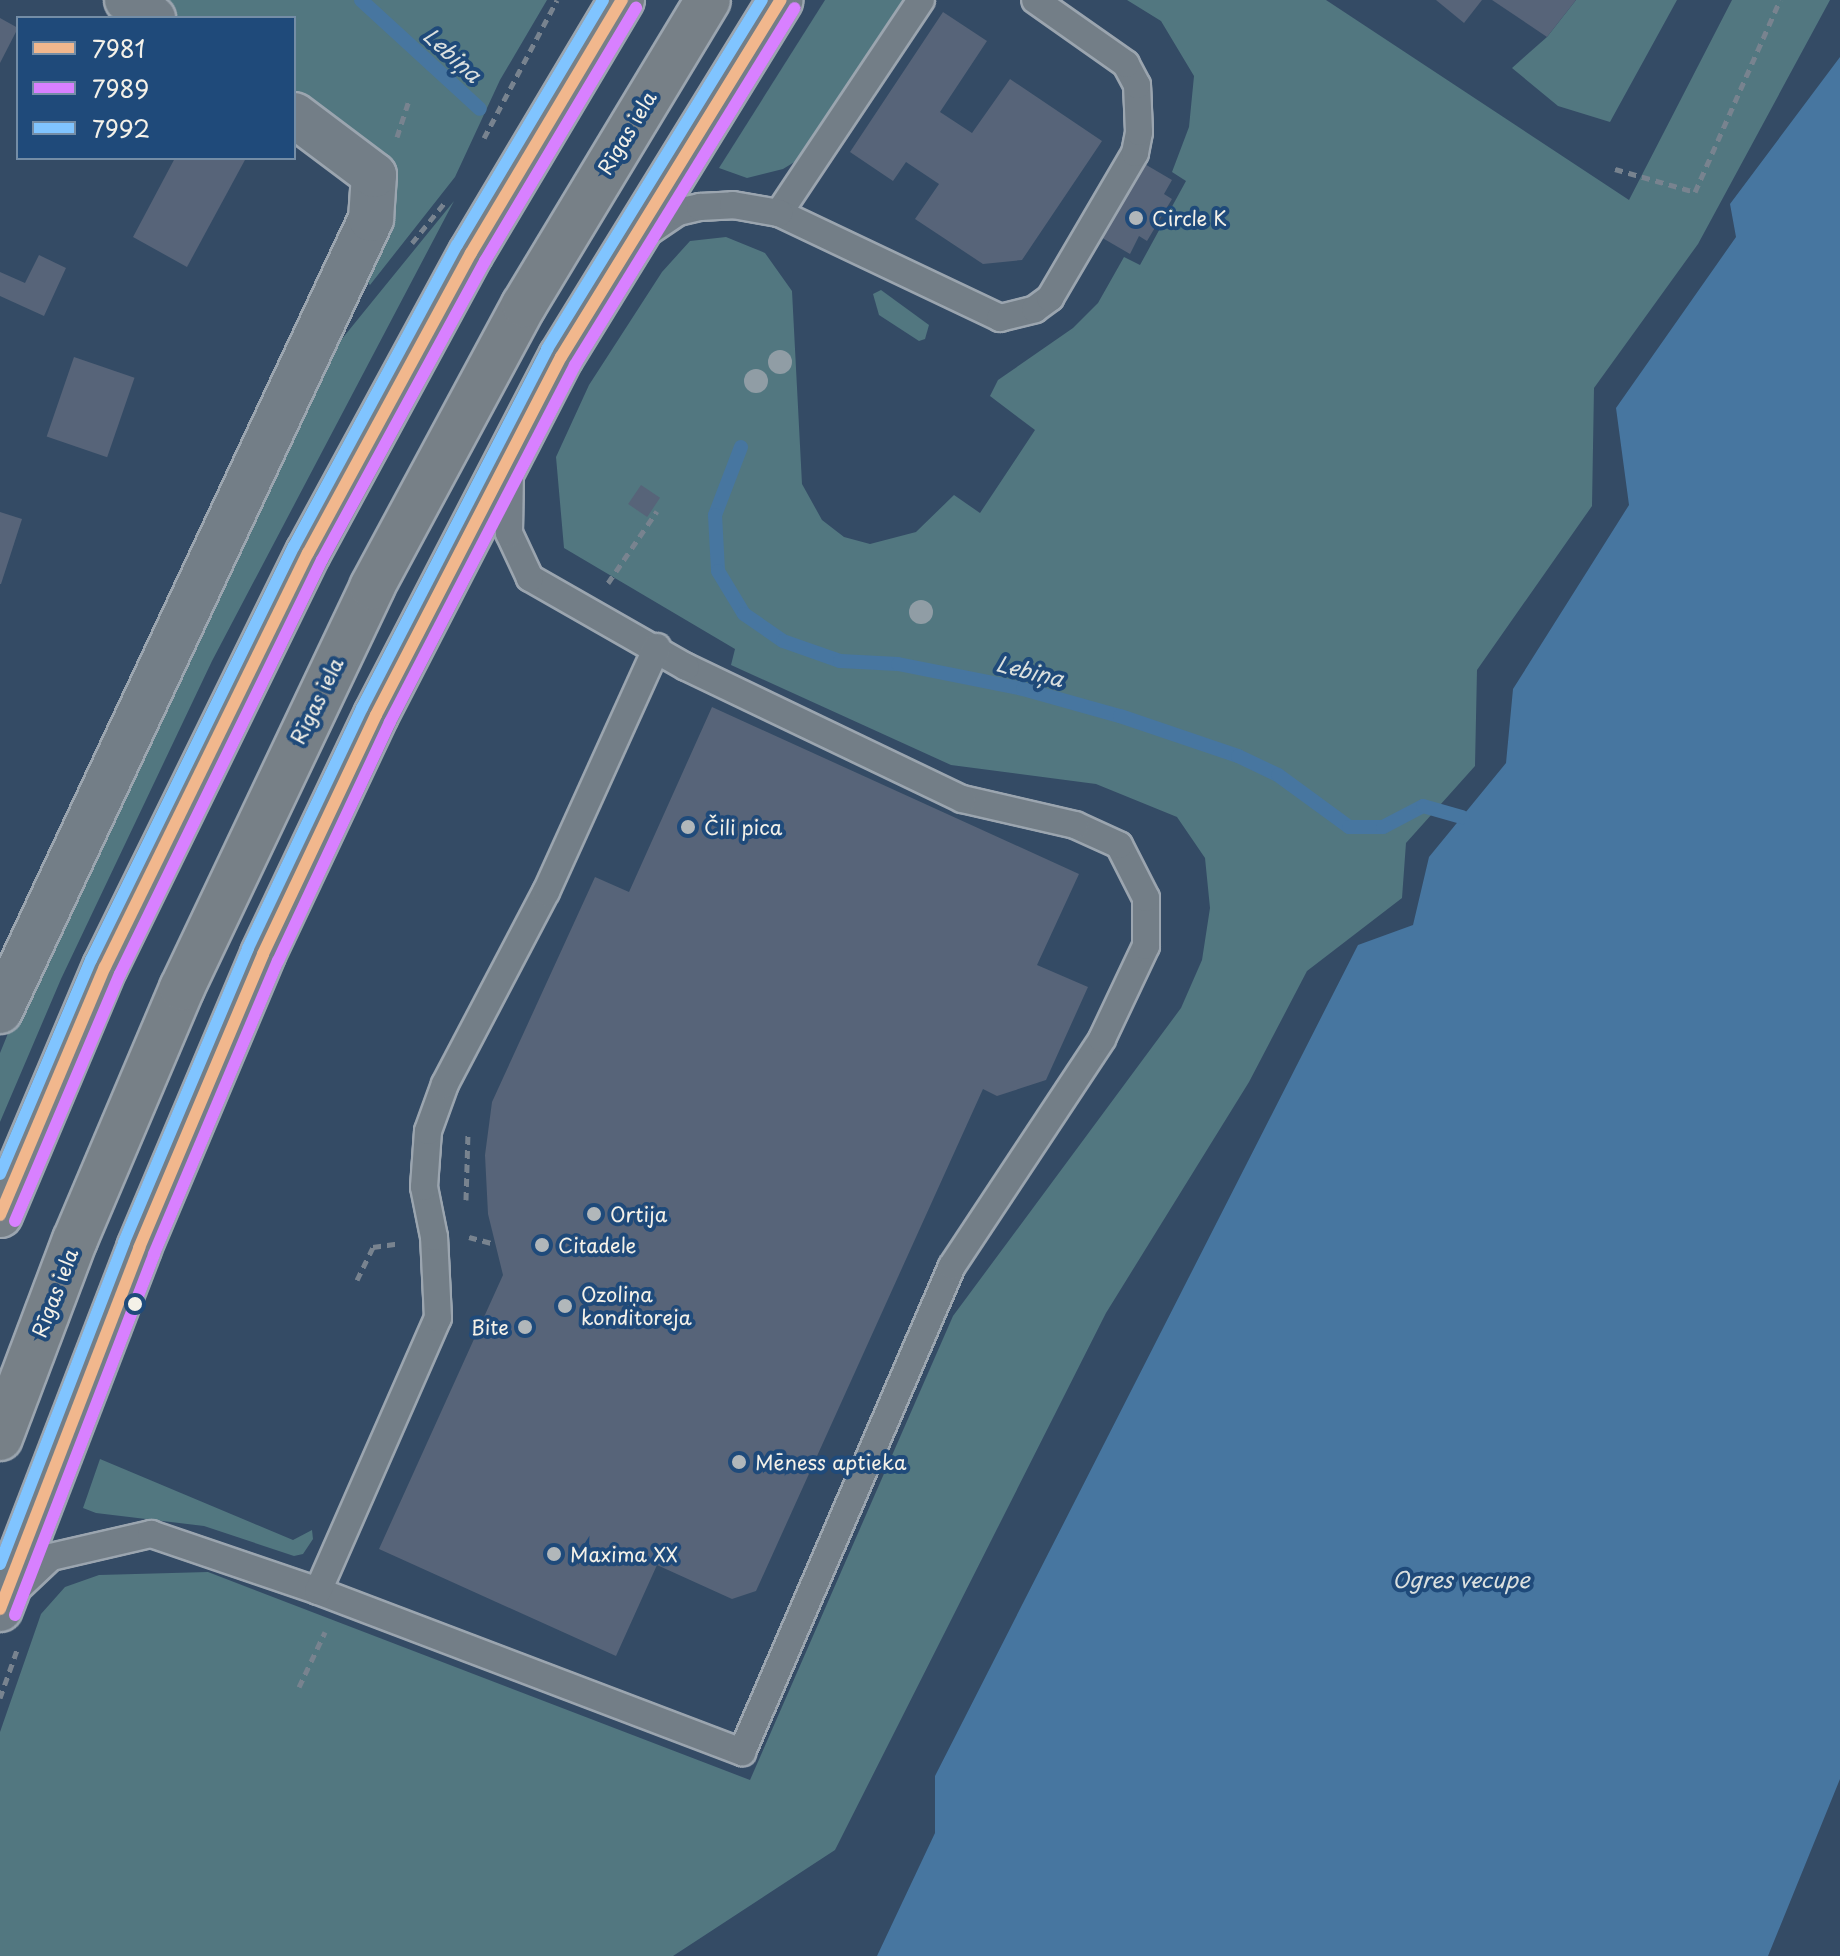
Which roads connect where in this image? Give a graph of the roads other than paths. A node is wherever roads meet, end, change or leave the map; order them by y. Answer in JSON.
{"nodes":[{"id":1,"x":127,"y":0,"type":"edge"},
{"id":2,"x":622,"y":0,"type":"edge"},
{"id":3,"x":708,"y":0,"type":"edge"},
{"id":4,"x":781,"y":0,"type":"edge"},
{"id":5,"x":921,"y":0,"type":"edge"},
{"id":6,"x":1035,"y":0,"type":"edge"},
{"id":7,"x":150,"y":16,"type":"edge"},
{"id":8,"x":296,"y":116,"type":"edge"},
{"id":9,"x":779,"y":213,"type":"junction"},
{"id":10,"x":632,"y":243,"type":"junction"},
{"id":11,"x":511,"y":448,"type":"junction"},
{"id":12,"x":657,"y":647,"type":"junction"},
{"id":13,"x":0,"y":1011,"type":"edge"},
{"id":14,"x":0,"y":1215,"type":"edge"},
{"id":15,"x":0,"y":1438,"type":"edge"},
{"id":16,"x":318,"y":1591,"type":"junction"},
{"id":17,"x":0,"y":1617,"type":"edge"},
{"id":18,"x":9,"y":1628,"type":"edge"}],
"edges":[{"from":1,"to":7,"type":"street"},
{"from":2,"to":14,"type":"highway"},
{"from":3,"to":15,"type":"highway","name":"Rīgas iela"},
{"from":4,"to":10,"type":"street"},
{"from":5,"to":9,"type":"lane"},
{"from":6,"to":9,"type":"lane"},
{"from":8,"to":13,"type":"street"},
{"from":9,"to":10,"type":"lane"},
{"from":10,"to":11,"type":"street"},
{"from":11,"to":12,"type":"lane"},
{"from":11,"to":18,"type":"street"},
{"from":12,"to":16,"type":"lane"},
{"from":12,"to":16,"type":"lane"},
{"from":16,"to":17,"type":"lane"}]}
